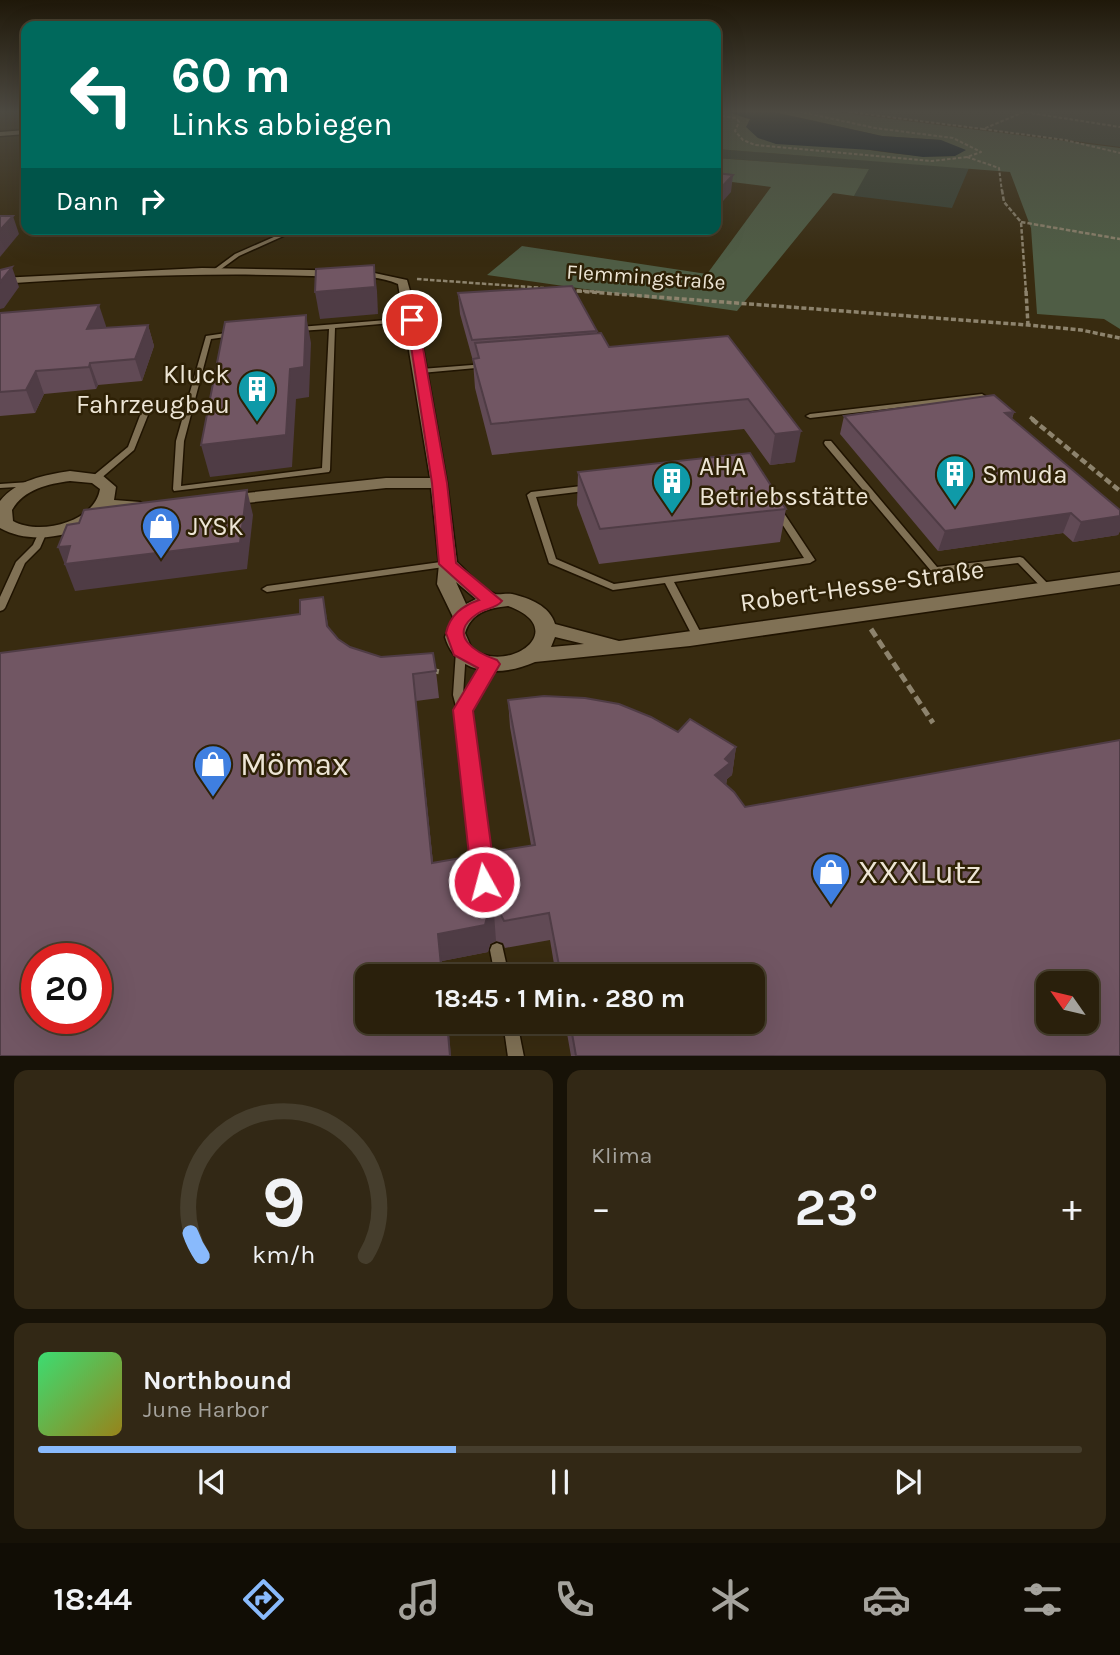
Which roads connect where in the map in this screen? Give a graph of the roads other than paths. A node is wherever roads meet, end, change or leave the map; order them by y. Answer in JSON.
{"nodes":[{"id":1,"x":283,"y":235,"type":"edge"},
{"id":2,"x":215,"y":271,"type":"junction"},
{"id":3,"x":0,"y":281,"type":"edge"},
{"id":4,"x":412,"y":320,"type":"junction"},
{"id":5,"x":332,"y":326,"type":"junction"},
{"id":6,"x":290,"y":330,"type":"edge"},
{"id":7,"x":235,"y":334,"type":"edge"},
{"id":8,"x":499,"y":365,"type":"edge"},
{"id":9,"x":421,"y":371,"type":"junction"},
{"id":10,"x":1001,"y":412,"type":"edge"},
{"id":11,"x":144,"y":415,"type":"dead end"},
{"id":12,"x":810,"y":416,"type":"dead end"},
{"id":13,"x":828,"y":443,"type":"dead end"},
{"id":14,"x":96,"y":478,"type":"junction"},
{"id":15,"x":439,"y":483,"type":"junction"},
{"id":16,"x":35,"y":484,"type":"junction"},
{"id":17,"x":0,"y":486,"type":"edge"},
{"id":18,"x":3,"y":504,"type":"edge"},
{"id":19,"x":104,"y":505,"type":"junction"},
{"id":20,"x":177,"y":505,"type":"edge"},
{"id":21,"x":151,"y":508,"type":"edge"},
{"id":22,"x":43,"y":532,"type":"junction"},
{"id":23,"x":448,"y":564,"type":"junction"},
{"id":24,"x":1120,"y":578,"type":"edge"},
{"id":25,"x":668,"y":580,"type":"junction"},
{"id":26,"x":1047,"y":588,"type":"junction"},
{"id":27,"x":267,"y":589,"type":"dead end"},
{"id":28,"x":493,"y":601,"type":"junction"},
{"id":29,"x":0,"y":608,"type":"edge"},
{"id":30,"x":462,"y":616,"type":"junction"},
{"id":31,"x":548,"y":629,"type":"junction"},
{"id":32,"x":699,"y":639,"type":"junction"},
{"id":33,"x":612,"y":646,"type":"junction"},
{"id":34,"x":461,"y":650,"type":"junction"},
{"id":35,"x":534,"y":655,"type":"junction"},
{"id":36,"x":491,"y":664,"type":"junction"},
{"id":37,"x":463,"y":710,"type":"junction"},
{"id":38,"x":484,"y":882,"type":"edge"},
{"id":39,"x":497,"y":950,"type":"dead end"},
{"id":40,"x":500,"y":964,"type":"edge"},
{"id":41,"x":512,"y":1034,"type":"edge"},
{"id":42,"x":516,"y":1056,"type":"edge"}],
"edges":[{"from":1,"to":2,"type":"lane"},
{"from":2,"to":3,"type":"street"},
{"from":2,"to":4,"type":"street"},
{"from":4,"to":5,"type":"lane"},
{"from":4,"to":9,"type":"street"},
{"from":5,"to":6,"type":"lane"},
{"from":5,"to":7,"type":"lane"},
{"from":8,"to":9,"type":"lane"},
{"from":9,"to":15,"type":"street"},
{"from":10,"to":12,"type":"lane"},
{"from":11,"to":14,"type":"lane"},
{"from":13,"to":26,"type":"lane"},
{"from":14,"to":16,"type":"street"},
{"from":14,"to":19,"type":"street"},
{"from":15,"to":20,"type":"street"},
{"from":15,"to":23,"type":"street"},
{"from":16,"to":17,"type":"lane"},
{"from":16,"to":18,"type":"street"},
{"from":18,"to":22,"type":"street"},
{"from":19,"to":21,"type":"street"},
{"from":19,"to":22,"type":"street"},
{"from":22,"to":29,"type":"lane"},
{"from":23,"to":27,"type":"lane"},
{"from":23,"to":28,"type":"street"},
{"from":23,"to":30,"type":"street"},
{"from":24,"to":26,"type":"street","name":"Robert-Hesse-Straße"},
{"from":25,"to":25,"type":"lane"},
{"from":25,"to":32,"type":"lane"},
{"from":26,"to":32,"type":"street","name":"Robert-Hesse-Straße"},
{"from":28,"to":30,"type":"street"},
{"from":28,"to":31,"type":"street"},
{"from":30,"to":34,"type":"street"},
{"from":31,"to":33,"type":"street","name":"Robert-Hesse-Straße"},
{"from":31,"to":35,"type":"street"},
{"from":32,"to":33,"type":"street","name":"Robert-Hesse-Straße"},
{"from":33,"to":35,"type":"street","name":"Robert-Hesse-Straße"},
{"from":34,"to":36,"type":"street"},
{"from":34,"to":37,"type":"lane"},
{"from":35,"to":36,"type":"street"},
{"from":36,"to":37,"type":"lane"},
{"from":37,"to":38,"type":"lane"},
{"from":39,"to":40,"type":"lane"},
{"from":41,"to":42,"type":"lane"}]}
